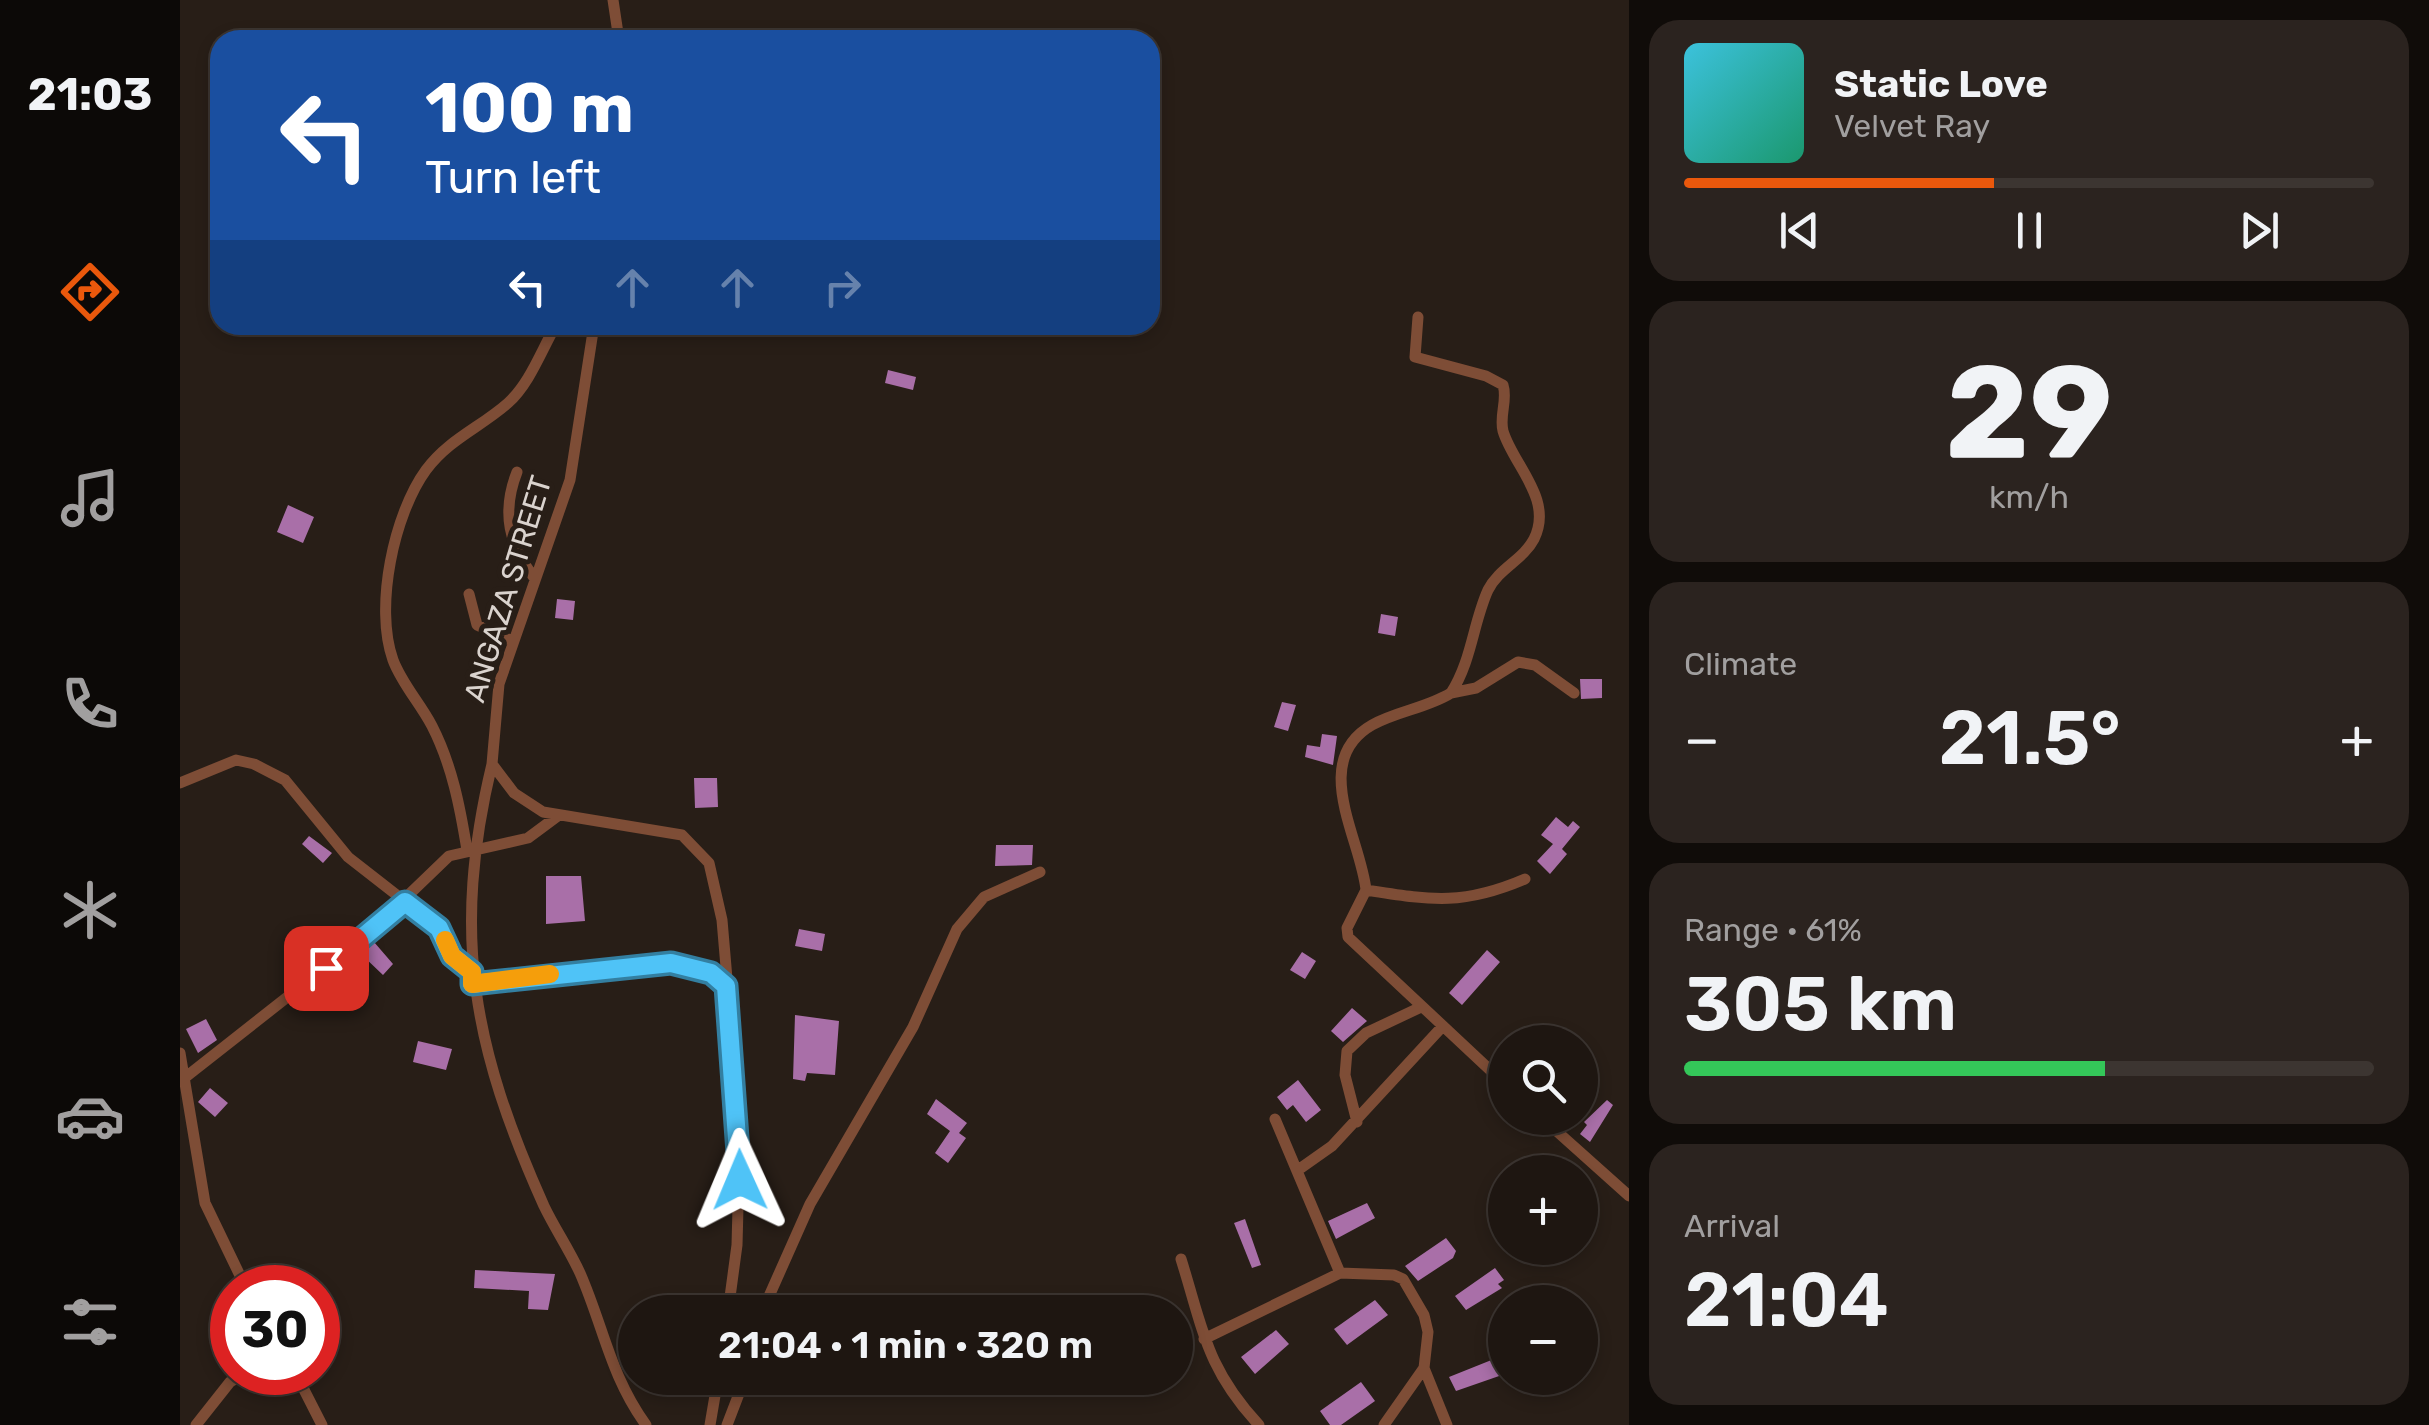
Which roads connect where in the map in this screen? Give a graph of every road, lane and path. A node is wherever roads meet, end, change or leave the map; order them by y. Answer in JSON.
{"nodes":[{"id":1,"x":613,"y":0,"type":"edge"},
{"id":2,"x":618,"y":30,"type":"edge"},
{"id":3,"x":1418,"y":318,"type":"dead end"},
{"id":4,"x":550,"y":335,"type":"edge"},
{"id":5,"x":592,"y":335,"type":"edge"},
{"id":6,"x":518,"y":472,"type":"dead end"},
{"id":7,"x":536,"y":579,"type":"junction"},
{"id":8,"x":468,"y":594,"type":"dead end"},
{"id":9,"x":512,"y":641,"type":"junction"},
{"id":10,"x":1452,"y":692,"type":"junction"},
{"id":11,"x":1574,"y":693,"type":"dead end"},
{"id":12,"x":492,"y":764,"type":"junction"},
{"id":13,"x":180,"y":783,"type":"edge"},
{"id":14,"x":559,"y":815,"type":"junction"},
{"id":15,"x":471,"y":849,"type":"junction"},
{"id":16,"x":1040,"y":872,"type":"dead end"},
{"id":17,"x":1525,"y":879,"type":"dead end"},
{"id":18,"x":1366,"y":890,"type":"junction"},
{"id":19,"x":405,"y":902,"type":"junction"},
{"id":20,"x":472,"y":978,"type":"junction"},
{"id":21,"x":726,"y":986,"type":"junction"},
{"id":22,"x":1419,"y":1008,"type":"junction"},
{"id":23,"x":1442,"y":1028,"type":"junction"},
{"id":24,"x":180,"y":1053,"type":"edge"},
{"id":25,"x":1488,"y":1069,"type":"edge"},
{"id":26,"x":187,"y":1076,"type":"junction"},
{"id":27,"x":1275,"y":1119,"type":"dead end"},
{"id":28,"x":1357,"y":1122,"type":"junction"},
{"id":29,"x":1561,"y":1135,"type":"edge"},
{"id":30,"x":1298,"y":1170,"type":"junction"},
{"id":31,"x":1629,"y":1196,"type":"edge"},
{"id":32,"x":1181,"y":1259,"type":"dead end"},
{"id":33,"x":235,"y":1265,"type":"edge"},
{"id":34,"x":1340,"y":1273,"type":"junction"},
{"id":35,"x":730,"y":1295,"type":"edge"},
{"id":36,"x":770,"y":1295,"type":"edge"},
{"id":37,"x":1204,"y":1339,"type":"junction"},
{"id":38,"x":1424,"y":1368,"type":"junction"},
{"id":39,"x":220,"y":1395,"type":"edge"},
{"id":40,"x":307,"y":1395,"type":"edge"},
{"id":41,"x":715,"y":1395,"type":"edge"},
{"id":42,"x":738,"y":1395,"type":"edge"},
{"id":43,"x":196,"y":1425,"type":"edge"},
{"id":44,"x":322,"y":1425,"type":"edge"},
{"id":45,"x":646,"y":1425,"type":"edge"},
{"id":46,"x":710,"y":1425,"type":"edge"},
{"id":47,"x":727,"y":1425,"type":"edge"},
{"id":48,"x":1259,"y":1425,"type":"edge"},
{"id":49,"x":1384,"y":1425,"type":"edge"},
{"id":50,"x":1447,"y":1425,"type":"edge"}],
"edges":[{"from":1,"to":2,"type":"street"},
{"from":3,"to":10,"type":"street"},
{"from":4,"to":15,"type":"street"},
{"from":5,"to":7,"type":"street","name":"ANGAZA STREET"},
{"from":6,"to":7,"type":"street"},
{"from":7,"to":9,"type":"street","name":"ANGAZA STREET"},
{"from":8,"to":9,"type":"street"},
{"from":9,"to":12,"type":"street","name":"ANGAZA STREET"},
{"from":10,"to":11,"type":"street"},
{"from":10,"to":18,"type":"street"},
{"from":12,"to":14,"type":"street"},
{"from":12,"to":15,"type":"street","name":"ANGAZA STREET"},
{"from":13,"to":19,"type":"street"},
{"from":14,"to":15,"type":"street"},
{"from":14,"to":21,"type":"street"},
{"from":15,"to":19,"type":"street"},
{"from":15,"to":20,"type":"street"},
{"from":16,"to":36,"type":"street"},
{"from":17,"to":18,"type":"street"},
{"from":18,"to":22,"type":"street"},
{"from":19,"to":20,"type":"street"},
{"from":19,"to":26,"type":"street"},
{"from":20,"to":21,"type":"street"},
{"from":20,"to":45,"type":"street"},
{"from":21,"to":35,"type":"street"},
{"from":22,"to":23,"type":"street"},
{"from":22,"to":28,"type":"street"},
{"from":23,"to":25,"type":"street"},
{"from":23,"to":28,"type":"street"},
{"from":24,"to":26,"type":"street"},
{"from":26,"to":33,"type":"street"},
{"from":27,"to":30,"type":"street"},
{"from":28,"to":30,"type":"street"},
{"from":29,"to":31,"type":"street"},
{"from":30,"to":34,"type":"street"},
{"from":32,"to":37,"type":"street"},
{"from":34,"to":37,"type":"street"},
{"from":34,"to":38,"type":"street"},
{"from":37,"to":48,"type":"street"},
{"from":38,"to":49,"type":"street"},
{"from":38,"to":50,"type":"street"},
{"from":39,"to":43,"type":"street"},
{"from":40,"to":44,"type":"street"},
{"from":41,"to":46,"type":"street"},
{"from":42,"to":47,"type":"street"}]}
